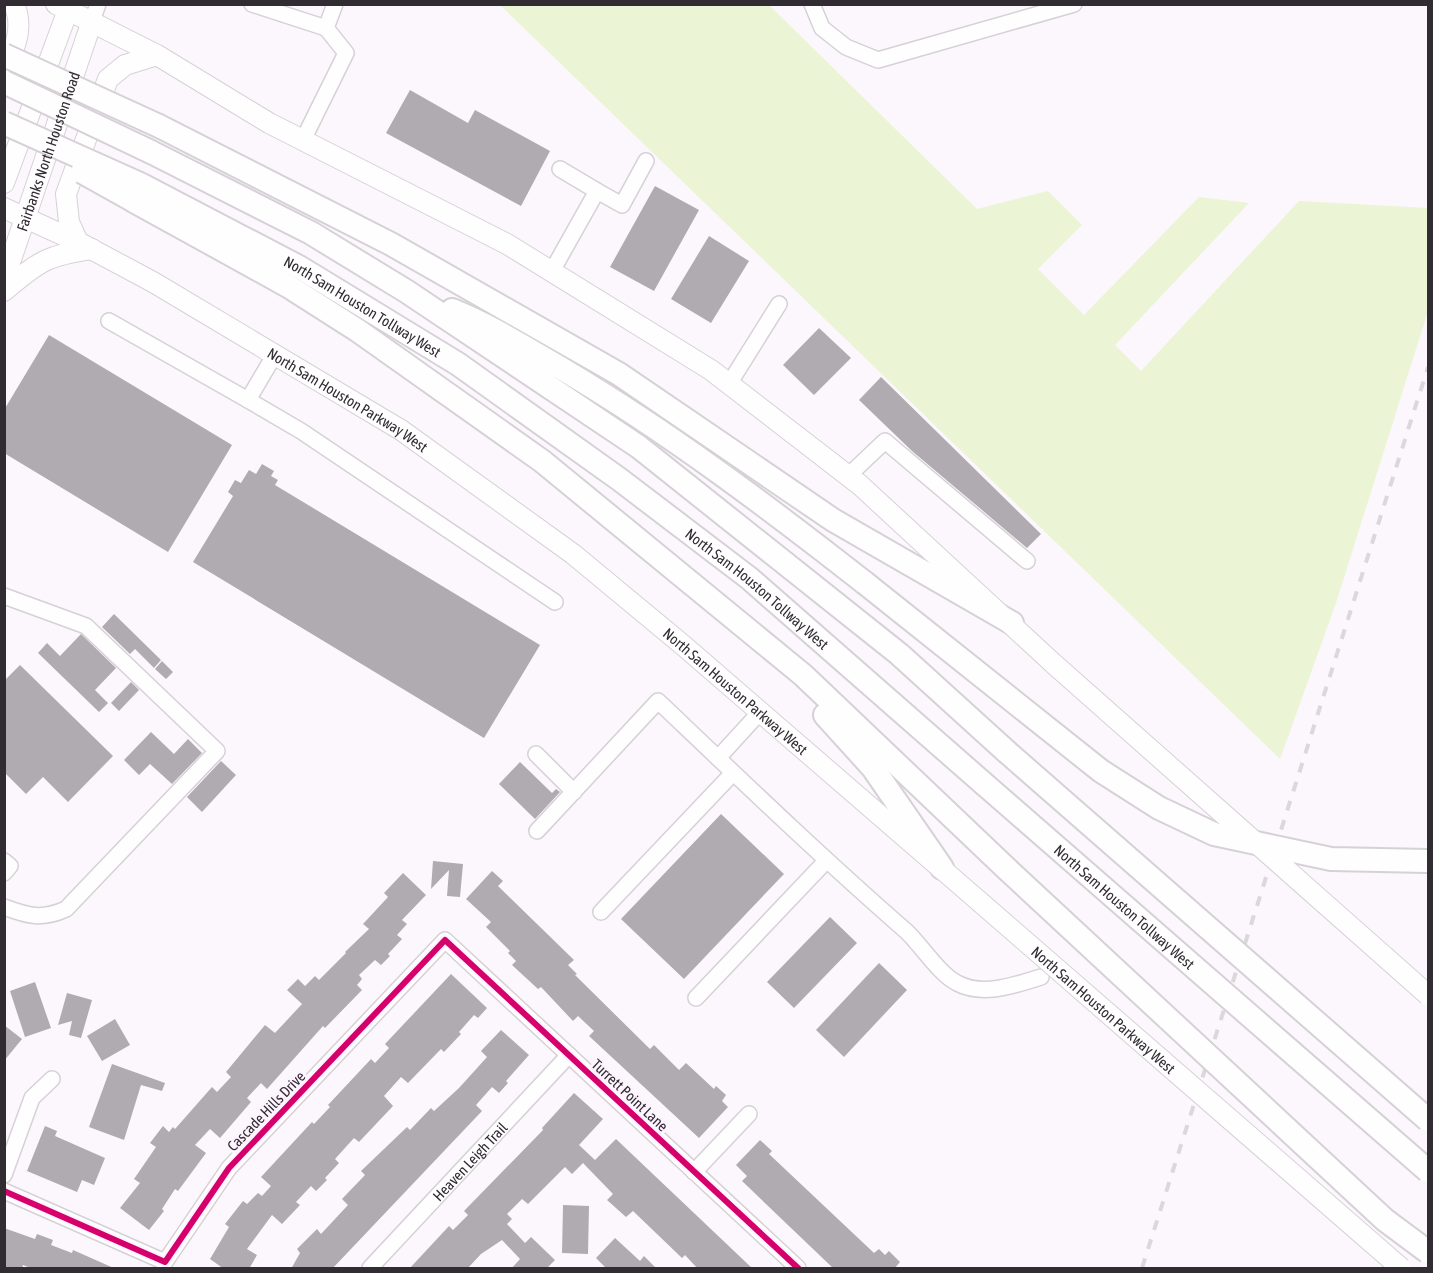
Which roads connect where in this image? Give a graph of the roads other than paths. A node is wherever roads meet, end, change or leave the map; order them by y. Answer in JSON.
{"nodes":[{"id":1,"x":15,"y":4,"type":"edge"},
{"id":2,"x":252,"y":4,"type":"edge"},
{"id":3,"x":334,"y":4,"type":"edge"},
{"id":4,"x":812,"y":4,"type":"edge"},
{"id":5,"x":1074,"y":4,"type":"edge"},
{"id":6,"x":65,"y":6,"type":"edge"},
{"id":7,"x":95,"y":13,"type":"edge"},
{"id":8,"x":326,"y":28,"type":"junction"},
{"id":9,"x":4,"y":55,"type":"edge"},
{"id":10,"x":157,"y":55,"type":"junction"},
{"id":11,"x":4,"y":75,"type":"edge"},
{"id":12,"x":4,"y":82,"type":"edge"},
{"id":13,"x":4,"y":123,"type":"edge"},
{"id":14,"x":4,"y":130,"type":"edge"},
{"id":15,"x":303,"y":140,"type":"junction"},
{"id":16,"x":646,"y":161,"type":"dead end"},
{"id":17,"x":560,"y":169,"type":"dead end"},
{"id":18,"x":4,"y":183,"type":"edge"},
{"id":19,"x":597,"y":191,"type":"junction"},
{"id":20,"x":137,"y":192,"type":"junction"},
{"id":21,"x":4,"y":208,"type":"edge"},
{"id":22,"x":25,"y":217,"type":"junction"},
{"id":23,"x":85,"y":246,"type":"junction"},
{"id":24,"x":552,"y":271,"type":"junction"},
{"id":25,"x":4,"y":280,"type":"edge"},
{"id":26,"x":4,"y":291,"type":"edge"},
{"id":27,"x":406,"y":291,"type":"junction"},
{"id":28,"x":779,"y":304,"type":"dead end"},
{"id":29,"x":109,"y":321,"type":"dead end"},
{"id":30,"x":275,"y":354,"type":"junction"},
{"id":31,"x":729,"y":384,"type":"junction"},
{"id":32,"x":435,"y":385,"type":"junction"},
{"id":33,"x":248,"y":400,"type":"junction"},
{"id":34,"x":848,"y":477,"type":"junction"},
{"id":35,"x":1027,"y":561,"type":"dead end"},
{"id":36,"x":4,"y":596,"type":"edge"},
{"id":37,"x":555,"y":602,"type":"dead end"},
{"id":38,"x":1012,"y":623,"type":"junction"},
{"id":39,"x":761,"y":711,"type":"junction"},
{"id":40,"x":536,"y":754,"type":"dead end"},
{"id":41,"x":718,"y":758,"type":"junction"},
{"id":42,"x":733,"y":773,"type":"junction"},
{"id":43,"x":574,"y":792,"type":"junction"},
{"id":44,"x":537,"y":831,"type":"dead end"},
{"id":45,"x":4,"y":861,"type":"edge"},
{"id":46,"x":826,"y":861,"type":"junction"},
{"id":47,"x":1428,"y":861,"type":"edge"},
{"id":48,"x":942,"y":868,"type":"junction"},
{"id":49,"x":4,"y":873,"type":"edge"},
{"id":50,"x":4,"y":907,"type":"edge"},
{"id":51,"x":601,"y":912,"type":"dead end"},
{"id":52,"x":445,"y":940,"type":"joint"},
{"id":53,"x":1041,"y":977,"type":"dead end"},
{"id":54,"x":1428,"y":996,"type":"edge"},
{"id":55,"x":696,"y":998,"type":"dead end"},
{"id":56,"x":569,"y":1055,"type":"junction"},
{"id":57,"x":52,"y":1079,"type":"dead end"},
{"id":58,"x":749,"y":1114,"type":"dead end"},
{"id":59,"x":1428,"y":1120,"type":"edge"},
{"id":60,"x":1428,"y":1171,"type":"edge"},
{"id":61,"x":694,"y":1172,"type":"junction"},
{"id":62,"x":4,"y":1175,"type":"edge"},
{"id":63,"x":4,"y":1191,"type":"edge"},
{"id":64,"x":1428,"y":1252,"type":"edge"},
{"id":65,"x":370,"y":1269,"type":"edge"},
{"id":66,"x":798,"y":1269,"type":"edge"},
{"id":67,"x":1401,"y":1269,"type":"edge"}],
"edges":[{"from":1,"to":11,"type":"main road"},
{"from":2,"to":8,"type":"street"},
{"from":3,"to":8,"type":"street"},
{"from":4,"to":5,"type":"street"},
{"from":6,"to":7,"type":"main road"},
{"from":6,"to":18,"type":"main road","name":"Fairbanks North Houston Road"},
{"from":7,"to":10,"type":"main road"},
{"from":7,"to":22,"type":"main road","name":"Fairbanks North Houston Road"},
{"from":8,"to":15,"type":"street"},
{"from":9,"to":38,"type":"highway","bridge":true},
{"from":10,"to":15,"type":"main road"},
{"from":10,"to":23,"type":"main road"},
{"from":12,"to":27,"type":"highway","bridge":true},
{"from":13,"to":20,"type":"highway","name":"North Sam Houston Tollway West","bridge":true},
{"from":14,"to":20,"type":"highway","bridge":true},
{"from":15,"to":24,"type":"main road"},
{"from":16,"to":19,"type":"street"},
{"from":17,"to":19,"type":"street"},
{"from":19,"to":24,"type":"street"},
{"from":20,"to":32,"type":"highway"},
{"from":20,"to":60,"type":"highway","name":"North Sam Houston Tollway West","bridge":true},
{"from":21,"to":22,"type":"main road","name":"North Sam Houston Parkway West"},
{"from":22,"to":23,"type":"main road","name":"North Sam Houston Parkway West"},
{"from":22,"to":25,"type":"main road","name":"Fairbanks North Houston Road"},
{"from":23,"to":26,"type":"main road"},
{"from":23,"to":30,"type":"main road","name":"North Sam Houston Parkway West"},
{"from":24,"to":31,"type":"main road"},
{"from":27,"to":47,"type":"highway","bridge":true},
{"from":27,"to":59,"type":"highway","bridge":true},
{"from":28,"to":31,"type":"street"},
{"from":29,"to":33,"type":"street"},
{"from":30,"to":33,"type":"street"},
{"from":30,"to":39,"type":"main road","name":"North Sam Houston Parkway West"},
{"from":31,"to":34,"type":"main road"},
{"from":32,"to":48,"type":"highway"},
{"from":32,"to":64,"type":"highway","bridge":true},
{"from":33,"to":37,"type":"street"},
{"from":34,"to":35,"type":"street"},
{"from":34,"to":38,"type":"main road"},
{"from":36,"to":50,"type":"street"},
{"from":38,"to":54,"type":"main road","bridge":true},
{"from":39,"to":41,"type":"street"},
{"from":39,"to":48,"type":"main road","name":"North Sam Houston Parkway West"},
{"from":40,"to":43,"type":"street"},
{"from":41,"to":42,"type":"street"},
{"from":41,"to":43,"type":"street"},
{"from":42,"to":46,"type":"street"},
{"from":42,"to":51,"type":"street"},
{"from":43,"to":44,"type":"street"},
{"from":45,"to":49,"type":"street"},
{"from":46,"to":53,"type":"street"},
{"from":46,"to":55,"type":"street"},
{"from":48,"to":67,"type":"main road","name":"North Sam Houston Parkway West","bridge":true},
{"from":52,"to":56,"type":"street","name":"Turrett Point Lane"},
{"from":52,"to":63,"type":"street","name":"Cascade Hills Drive"},
{"from":56,"to":61,"type":"street","name":"Turrett Point Lane"},
{"from":56,"to":65,"type":"street","name":"Heaven Leigh Trail"},
{"from":57,"to":62,"type":"street"},
{"from":58,"to":61,"type":"street"},
{"from":61,"to":66,"type":"street","name":"Turrett Point Lane"}]}
